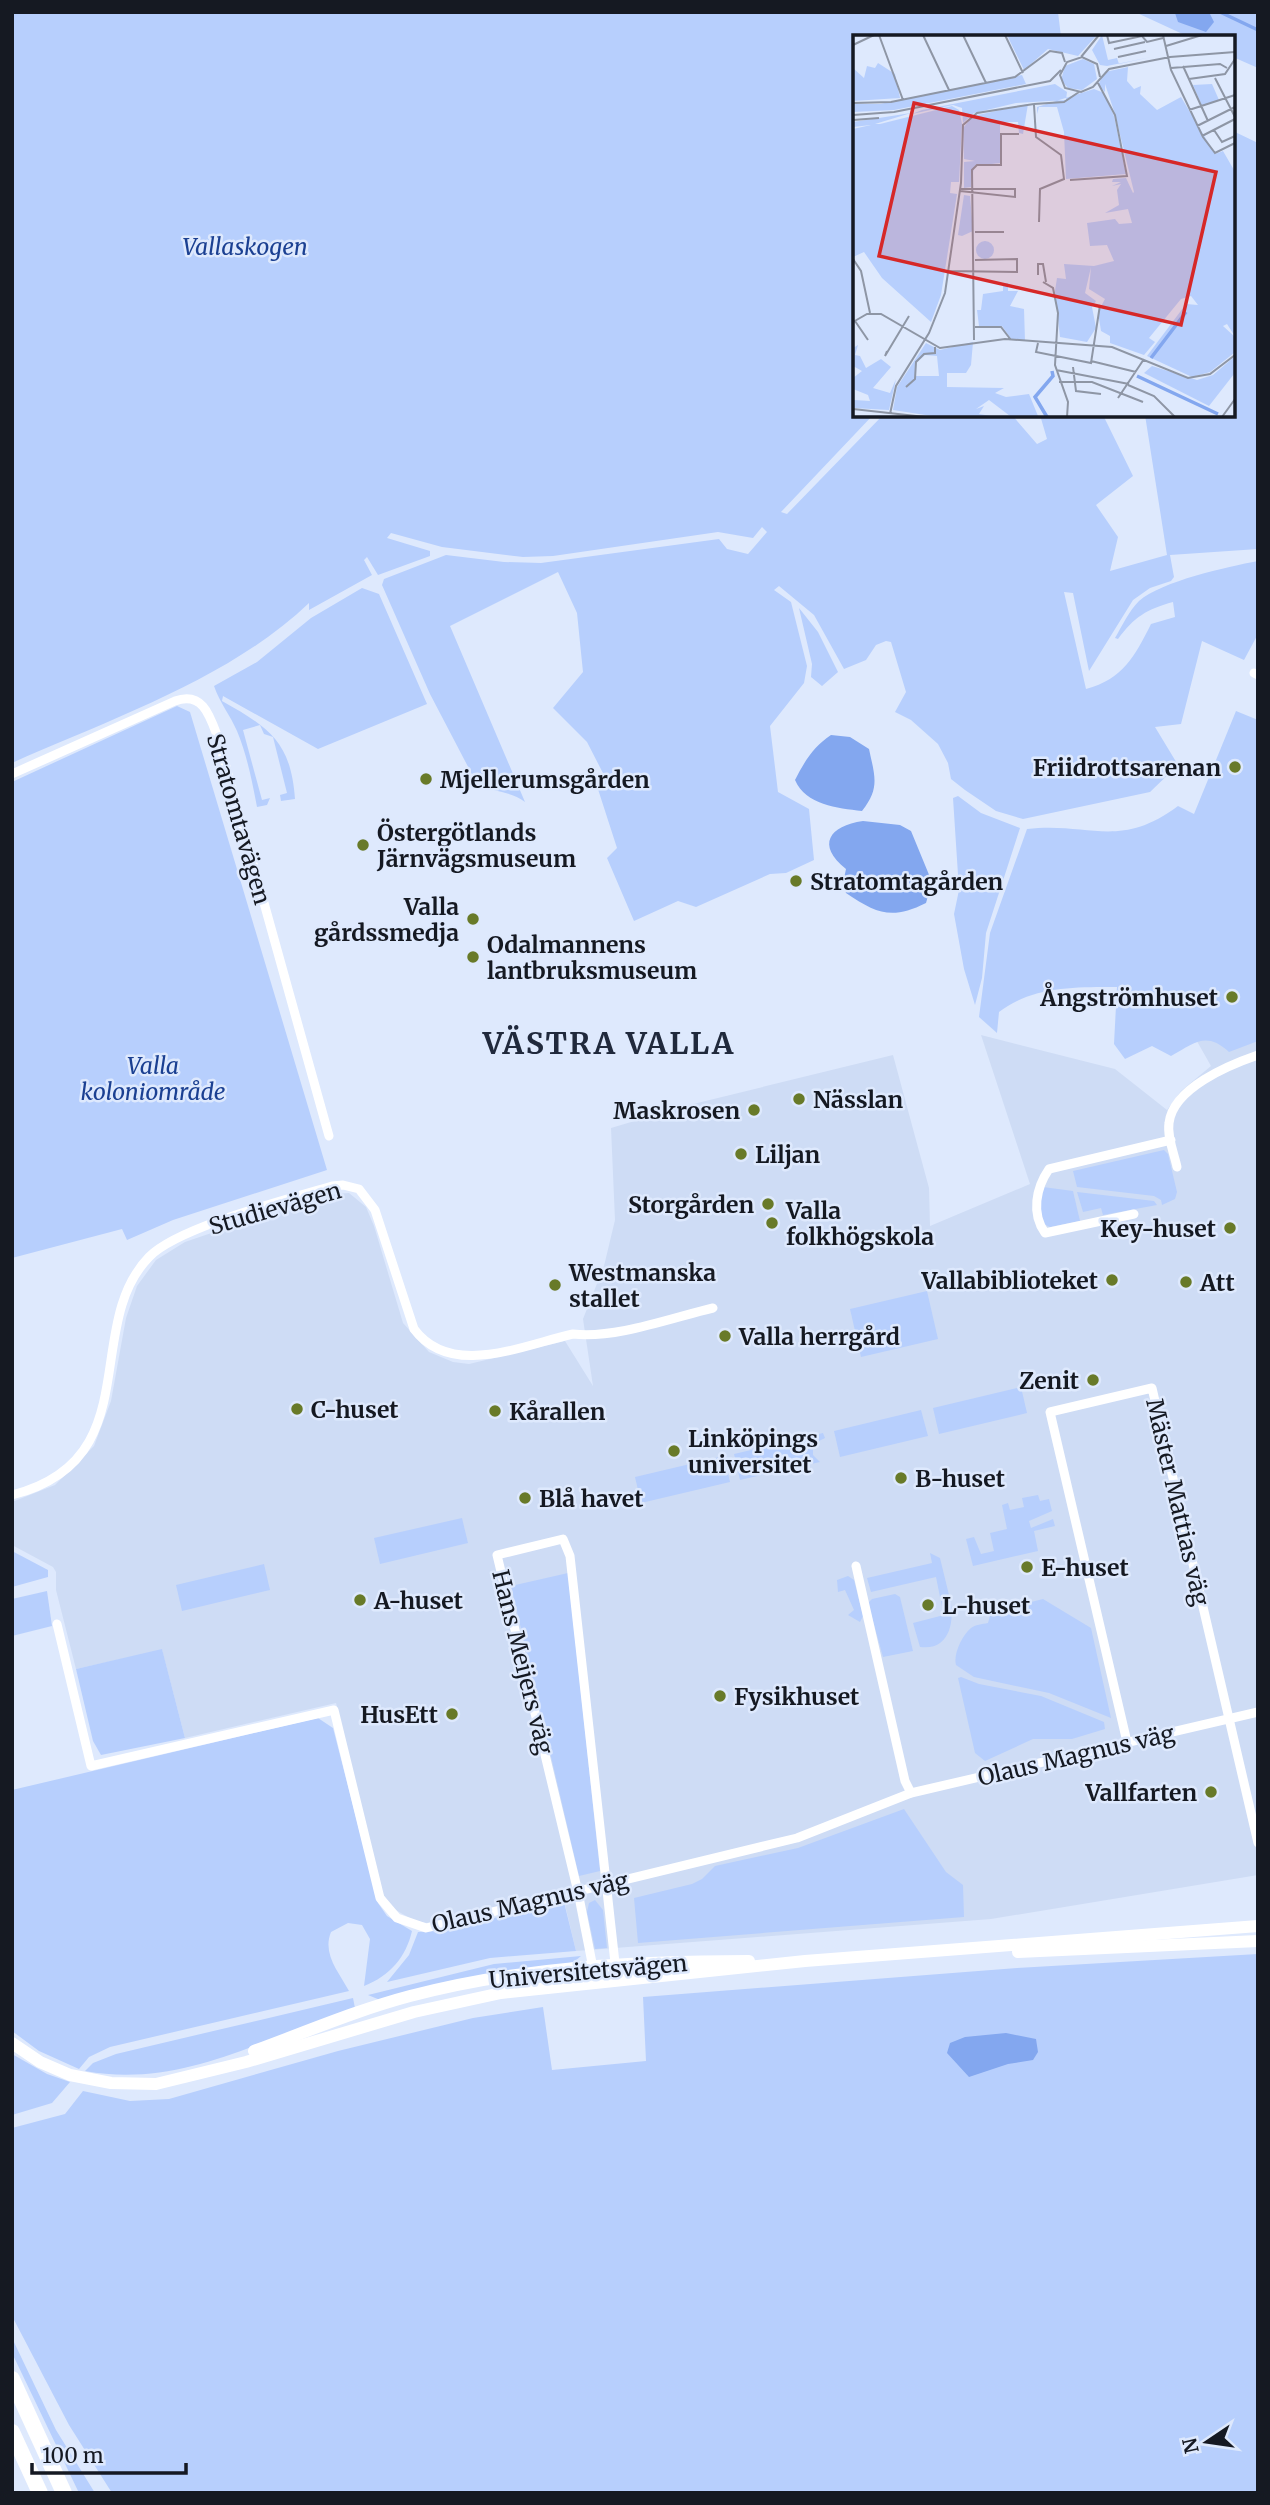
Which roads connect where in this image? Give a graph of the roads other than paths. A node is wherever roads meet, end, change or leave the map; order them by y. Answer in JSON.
{"nodes":[{"id":1,"x":12,"y":774,"type":"edge"},
{"id":2,"x":1258,"y":1055,"type":"edge"},
{"id":3,"x":329,"y":1136,"type":"dead end"},
{"id":4,"x":1171,"y":1140,"type":"junction"},
{"id":5,"x":1177,"y":1167,"type":"dead end"},
{"id":6,"x":1134,"y":1214,"type":"dead end"},
{"id":7,"x":713,"y":1308,"type":"dead end"},
{"id":8,"x":12,"y":1495,"type":"edge"},
{"id":9,"x":856,"y":1566,"type":"dead end"},
{"id":10,"x":57,"y":1624,"type":"dead end"},
{"id":11,"x":1258,"y":1712,"type":"edge"},
{"id":12,"x":1229,"y":1719,"type":"junction"},
{"id":13,"x":1127,"y":1742,"type":"junction"},
{"id":14,"x":911,"y":1793,"type":"junction"},
{"id":15,"x":1258,"y":1843,"type":"edge"},
{"id":16,"x":605,"y":1887,"type":"junction"},
{"id":17,"x":578,"y":1892,"type":"junction"},
{"id":18,"x":1258,"y":1926,"type":"edge"},
{"id":19,"x":1258,"y":1941,"type":"edge"},
{"id":20,"x":909,"y":1954,"type":"junction"},
{"id":21,"x":805,"y":1961,"type":"junction"},
{"id":22,"x":614,"y":1966,"type":"junction"},
{"id":23,"x":593,"y":1967,"type":"junction"},
{"id":24,"x":617,"y":1981,"type":"junction"},
{"id":25,"x":596,"y":1983,"type":"junction"},
{"id":26,"x":12,"y":2043,"type":"edge"},
{"id":27,"x":177,"y":2080,"type":"junction"},
{"id":28,"x":12,"y":2379,"type":"edge"},
{"id":29,"x":12,"y":2432,"type":"edge"},
{"id":30,"x":40,"y":2493,"type":"edge"},
{"id":31,"x":64,"y":2493,"type":"edge"}],
"edges":[{"from":1,"to":3,"type":"street","name":"Stratomtavägen"},
{"from":2,"to":4,"type":"street"},
{"from":4,"to":5,"type":"street"},
{"from":4,"to":6,"type":"street"},
{"from":7,"to":8,"type":"street","name":"Studievägen"},
{"from":9,"to":14,"type":"street"},
{"from":10,"to":17,"type":"street","name":"Olaus Magnus väg"},
{"from":11,"to":12,"type":"street","name":"Olaus Magnus väg"},
{"from":12,"to":13,"type":"street","name":"Olaus Magnus väg"},
{"from":12,"to":13,"type":"street","name":"Mäster Mattias väg"},
{"from":12,"to":15,"type":"street","name":"Mäster Mattias väg"},
{"from":13,"to":14,"type":"street","name":"Olaus Magnus väg"},
{"from":14,"to":16,"type":"street","name":"Olaus Magnus väg"},
{"from":16,"to":17,"type":"street","name":"Olaus Magnus väg"},
{"from":16,"to":17,"type":"street","name":"Hans Meijers väg"},
{"from":16,"to":22,"type":"street","name":"Hans Meijers väg"},
{"from":17,"to":23,"type":"street","name":"Hans Meijers väg"},
{"from":18,"to":20,"type":"main road","name":"Universitetsvägen"},
{"from":19,"to":20,"type":"main road","name":"Universitetsvägen"},
{"from":20,"to":21,"type":"main road","name":"Universitetsvägen"},
{"from":21,"to":22,"type":"main road","name":"Universitetsvägen"},
{"from":21,"to":24,"type":"main road","name":"Universitetsvägen"},
{"from":22,"to":23,"type":"main road","name":"Universitetsvägen"},
{"from":22,"to":24,"type":"street","name":"Hans Meijers väg"},
{"from":23,"to":25,"type":"street","name":"Hans Meijers väg"},
{"from":23,"to":27,"type":"main road","name":"Universitetsvägen"},
{"from":24,"to":25,"type":"main road","name":"Universitetsvägen"},
{"from":25,"to":27,"type":"main road","name":"Universitetsvägen"},
{"from":26,"to":27,"type":"main road","name":"Universitetsvägen"},
{"from":28,"to":31,"type":"highway"},
{"from":29,"to":30,"type":"highway"}]}
